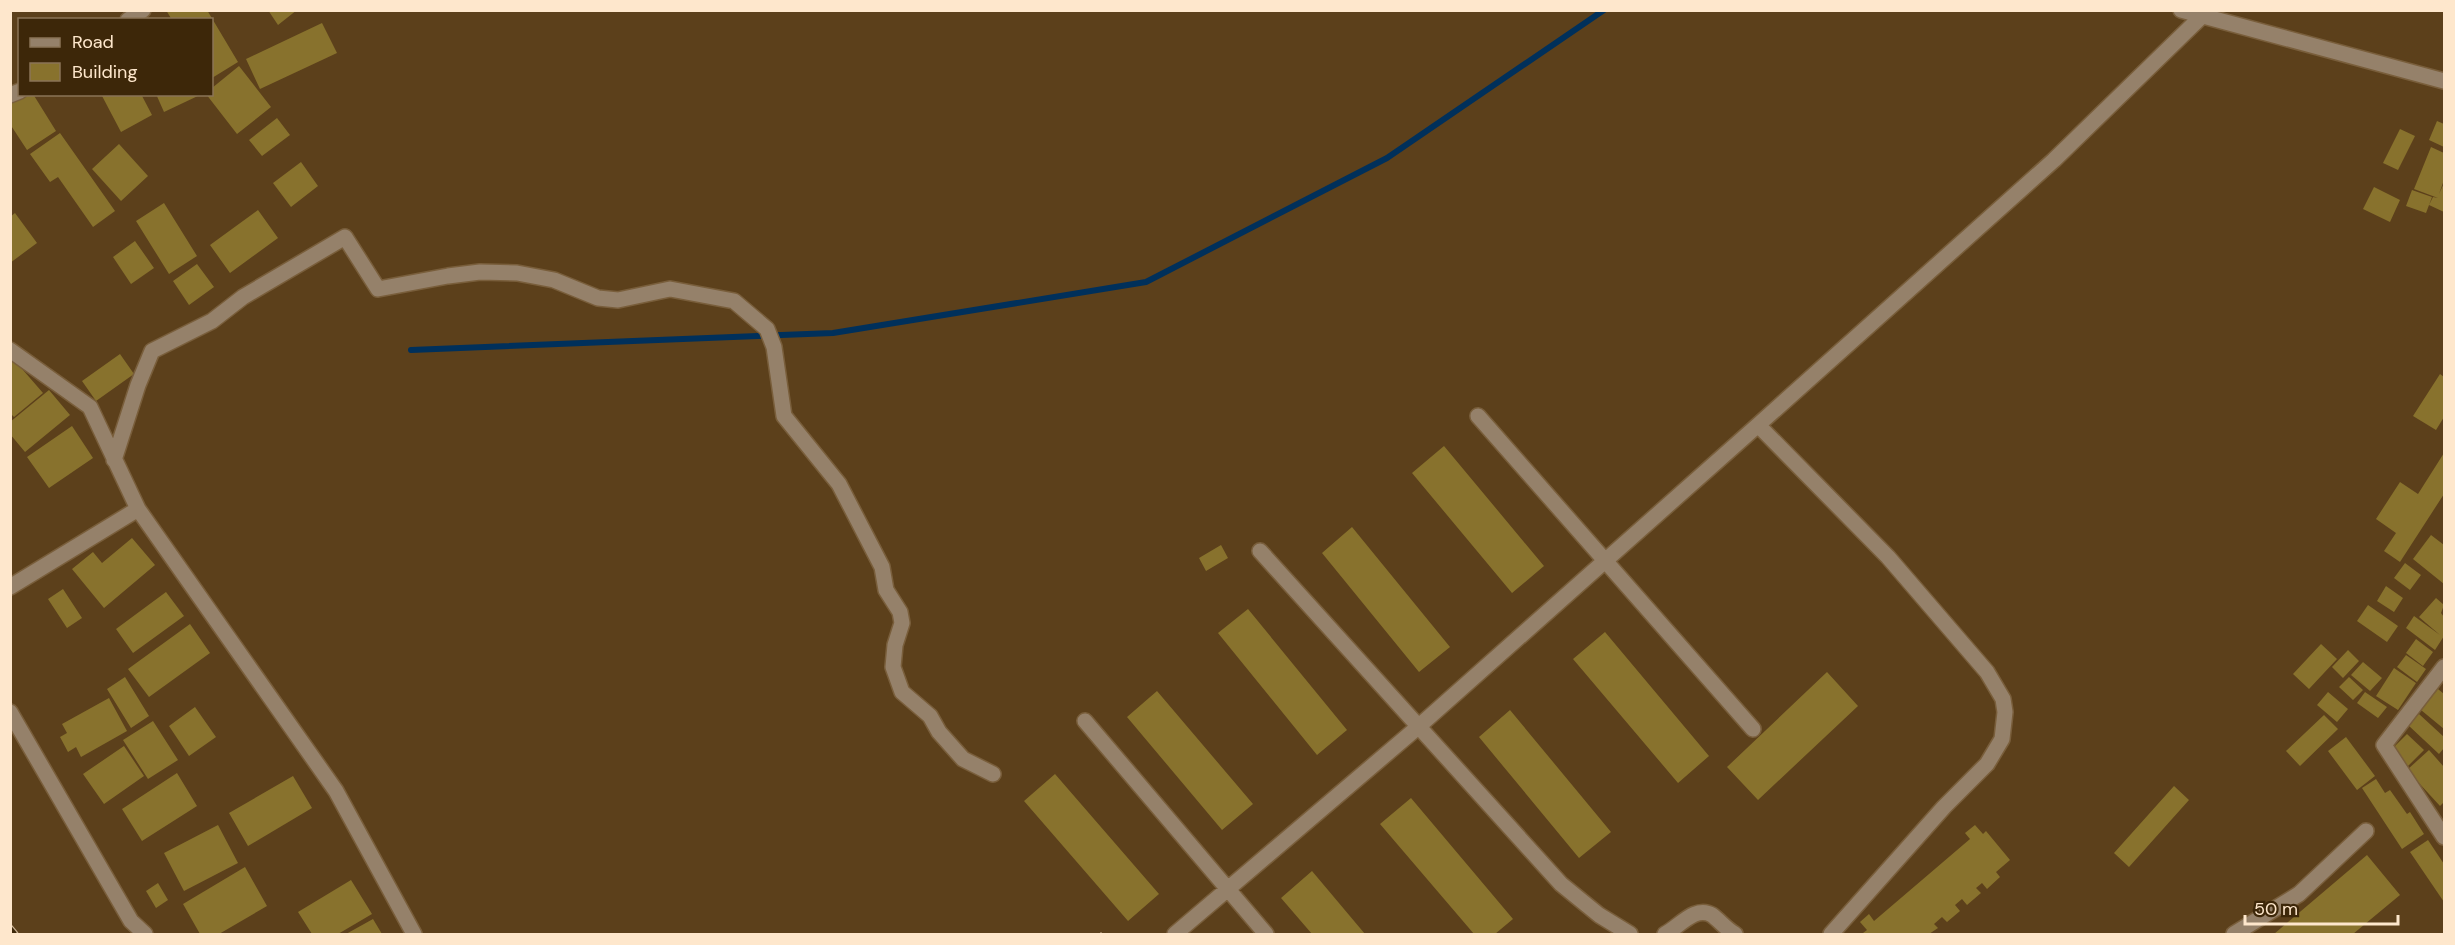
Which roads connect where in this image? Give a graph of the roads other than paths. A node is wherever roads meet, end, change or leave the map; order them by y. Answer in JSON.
{"nodes":[{"id":1,"x":2181,"y":10,"type":"edge"},
{"id":2,"x":2202,"y":16,"type":"junction"},
{"id":3,"x":2445,"y":81,"type":"edge"},
{"id":4,"x":10,"y":350,"type":"edge"},
{"id":5,"x":1479,"y":416,"type":"dead end"},
{"id":6,"x":1758,"y":425,"type":"junction"},
{"id":7,"x":114,"y":460,"type":"junction"},
{"id":8,"x":138,"y":509,"type":"junction"},
{"id":9,"x":1260,"y":551,"type":"dead end"},
{"id":10,"x":1605,"y":560,"type":"junction"},
{"id":11,"x":10,"y":587,"type":"edge"},
{"id":12,"x":2445,"y":667,"type":"edge"},
{"id":13,"x":10,"y":712,"type":"edge"},
{"id":14,"x":1084,"y":721,"type":"dead end"},
{"id":15,"x":1418,"y":727,"type":"junction"},
{"id":16,"x":1753,"y":729,"type":"dead end"},
{"id":17,"x":993,"y":774,"type":"dead end"},
{"id":18,"x":2366,"y":831,"type":"dead end"},
{"id":19,"x":2445,"y":837,"type":"edge"},
{"id":20,"x":1228,"y":890,"type":"junction"},
{"id":21,"x":145,"y":934,"type":"edge"},
{"id":22,"x":414,"y":934,"type":"edge"},
{"id":23,"x":1175,"y":934,"type":"edge"},
{"id":24,"x":1266,"y":934,"type":"edge"},
{"id":25,"x":1630,"y":934,"type":"edge"},
{"id":26,"x":1665,"y":934,"type":"edge"},
{"id":27,"x":1734,"y":934,"type":"edge"},
{"id":28,"x":1832,"y":934,"type":"edge"},
{"id":29,"x":2234,"y":934,"type":"edge"}],
"edges":[{"from":1,"to":2,"type":"street"},
{"from":2,"to":3,"type":"street"},
{"from":2,"to":6,"type":"street"},
{"from":4,"to":7,"type":"street"},
{"from":5,"to":10,"type":"street"},
{"from":6,"to":10,"type":"street"},
{"from":6,"to":28,"type":"street"},
{"from":7,"to":8,"type":"street"},
{"from":7,"to":17,"type":"street"},
{"from":8,"to":11,"type":"street"},
{"from":8,"to":22,"type":"street"},
{"from":9,"to":15,"type":"street"},
{"from":10,"to":15,"type":"street"},
{"from":10,"to":16,"type":"street"},
{"from":12,"to":19,"type":"street"},
{"from":13,"to":21,"type":"street"},
{"from":14,"to":20,"type":"street"},
{"from":15,"to":20,"type":"street"},
{"from":15,"to":25,"type":"street"},
{"from":18,"to":29,"type":"street"},
{"from":20,"to":23,"type":"street"},
{"from":20,"to":24,"type":"street"},
{"from":26,"to":27,"type":"street"}]}
